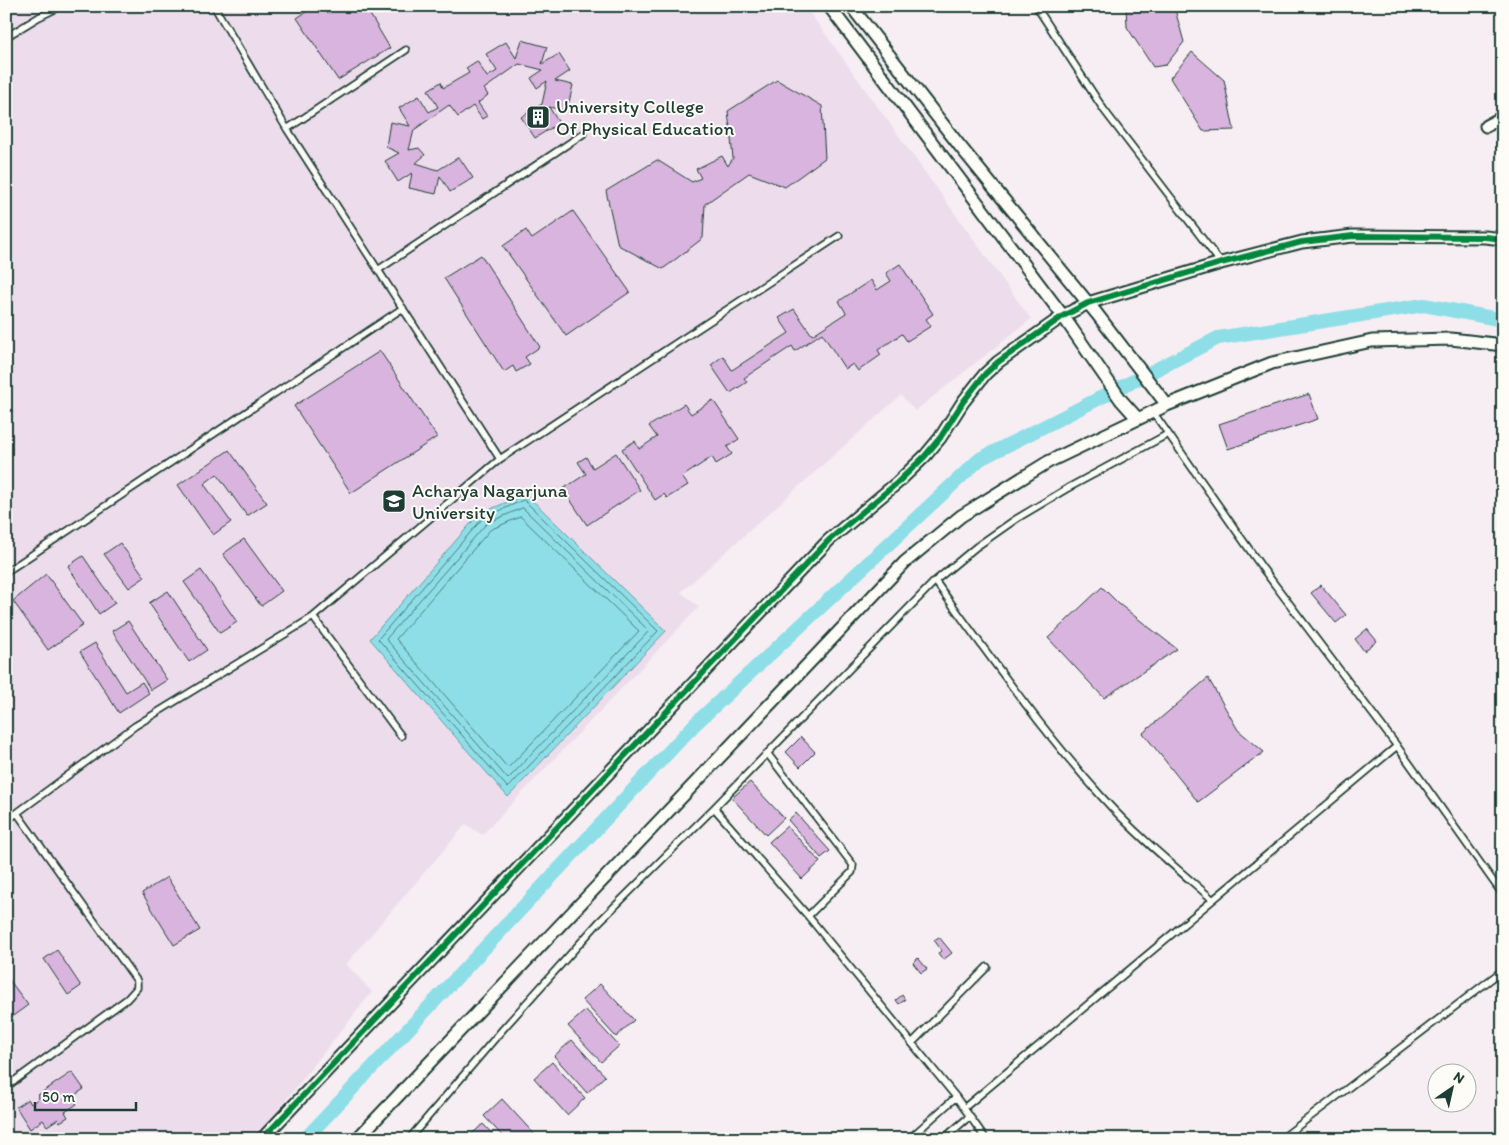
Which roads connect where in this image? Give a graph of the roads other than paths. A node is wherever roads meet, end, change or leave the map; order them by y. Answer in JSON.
{"nodes":[{"id":1,"x":61,"y":6,"type":"edge"},
{"id":2,"x":214,"y":6,"type":"edge"},
{"id":3,"x":828,"y":6,"type":"edge"},
{"id":4,"x":850,"y":6,"type":"edge"},
{"id":5,"x":1036,"y":6,"type":"edge"},
{"id":6,"x":6,"y":37,"type":"edge"},
{"id":7,"x":406,"y":50,"type":"dead end"},
{"id":8,"x":1503,"y":117,"type":"edge"},
{"id":9,"x":1486,"y":126,"type":"dead end"},
{"id":10,"x":287,"y":129,"type":"junction"},
{"id":11,"x":583,"y":134,"type":"dead end"},
{"id":12,"x":839,"y":236,"type":"dead end"},
{"id":13,"x":1503,"y":239,"type":"edge"},
{"id":14,"x":1221,"y":263,"type":"junction"},
{"id":15,"x":378,"y":270,"type":"junction"},
{"id":16,"x":1088,"y":303,"type":"junction"},
{"id":17,"x":403,"y":308,"type":"junction"},
{"id":18,"x":1063,"y":316,"type":"junction"},
{"id":19,"x":1503,"y":345,"type":"edge"},
{"id":20,"x":1167,"y":405,"type":"junction"},
{"id":21,"x":1153,"y":412,"type":"junction"},
{"id":22,"x":1138,"y":420,"type":"junction"},
{"id":23,"x":1168,"y":434,"type":"junction"},
{"id":24,"x":500,"y":459,"type":"junction"},
{"id":25,"x":6,"y":572,"type":"edge"},
{"id":26,"x":935,"y":581,"type":"junction"},
{"id":27,"x":313,"y":617,"type":"junction"},
{"id":28,"x":401,"y":736,"type":"dead end"},
{"id":29,"x":1397,"y":746,"type":"junction"},
{"id":30,"x":767,"y":753,"type":"junction"},
{"id":31,"x":714,"y":808,"type":"junction"},
{"id":32,"x":17,"y":814,"type":"junction"},
{"id":33,"x":6,"y":820,"type":"edge"},
{"id":34,"x":1503,"y":895,"type":"edge"},
{"id":35,"x":1212,"y":899,"type":"junction"},
{"id":36,"x":808,"y":916,"type":"junction"},
{"id":37,"x":987,"y":968,"type":"dead end"},
{"id":38,"x":1503,"y":970,"type":"edge"},
{"id":39,"x":912,"y":1043,"type":"junction"},
{"id":40,"x":6,"y":1087,"type":"edge"},
{"id":41,"x":956,"y":1097,"type":"junction"},
{"id":42,"x":964,"y":1108,"type":"junction"},
{"id":43,"x":970,"y":1116,"type":"junction"},
{"id":44,"x":262,"y":1139,"type":"edge"},
{"id":45,"x":357,"y":1139,"type":"edge"},
{"id":46,"x":409,"y":1139,"type":"edge"},
{"id":47,"x":909,"y":1139,"type":"edge"},
{"id":48,"x":943,"y":1139,"type":"edge"},
{"id":49,"x":986,"y":1139,"type":"edge"},
{"id":50,"x":1281,"y":1139,"type":"edge"}],
"edges":[{"from":1,"to":6,"type":"lane"},
{"from":2,"to":10,"type":"lane"},
{"from":3,"to":18,"type":"street"},
{"from":4,"to":16,"type":"street"},
{"from":5,"to":14,"type":"lane"},
{"from":7,"to":10,"type":"lane"},
{"from":8,"to":9,"type":"street"},
{"from":10,"to":15,"type":"lane"},
{"from":11,"to":15,"type":"lane"},
{"from":12,"to":24,"type":"lane"},
{"from":13,"to":14,"type":"street"},
{"from":14,"to":16,"type":"street"},
{"from":15,"to":17,"type":"lane"},
{"from":16,"to":18,"type":"street"},
{"from":16,"to":20,"type":"street"},
{"from":17,"to":24,"type":"lane"},
{"from":17,"to":25,"type":"lane"},
{"from":18,"to":22,"type":"street"},
{"from":18,"to":44,"type":"street"},
{"from":19,"to":20,"type":"street"},
{"from":20,"to":21,"type":"street"},
{"from":21,"to":22,"type":"street"},
{"from":21,"to":23,"type":"lane"},
{"from":22,"to":45,"type":"street"},
{"from":23,"to":26,"type":"lane"},
{"from":23,"to":29,"type":"lane"},
{"from":24,"to":27,"type":"lane"},
{"from":26,"to":30,"type":"lane"},
{"from":26,"to":35,"type":"lane"},
{"from":27,"to":28,"type":"lane"},
{"from":27,"to":32,"type":"lane"},
{"from":29,"to":34,"type":"lane"},
{"from":29,"to":35,"type":"lane"},
{"from":30,"to":31,"type":"lane"},
{"from":30,"to":36,"type":"lane"},
{"from":31,"to":36,"type":"lane"},
{"from":31,"to":46,"type":"lane"},
{"from":32,"to":33,"type":"lane"},
{"from":32,"to":40,"type":"lane"},
{"from":35,"to":42,"type":"lane"},
{"from":36,"to":39,"type":"lane"},
{"from":37,"to":39,"type":"lane"},
{"from":38,"to":50,"type":"lane"},
{"from":39,"to":41,"type":"lane"},
{"from":41,"to":42,"type":"lane"},
{"from":41,"to":47,"type":"lane"},
{"from":42,"to":43,"type":"lane"},
{"from":43,"to":48,"type":"lane"},
{"from":43,"to":49,"type":"lane"}]}
